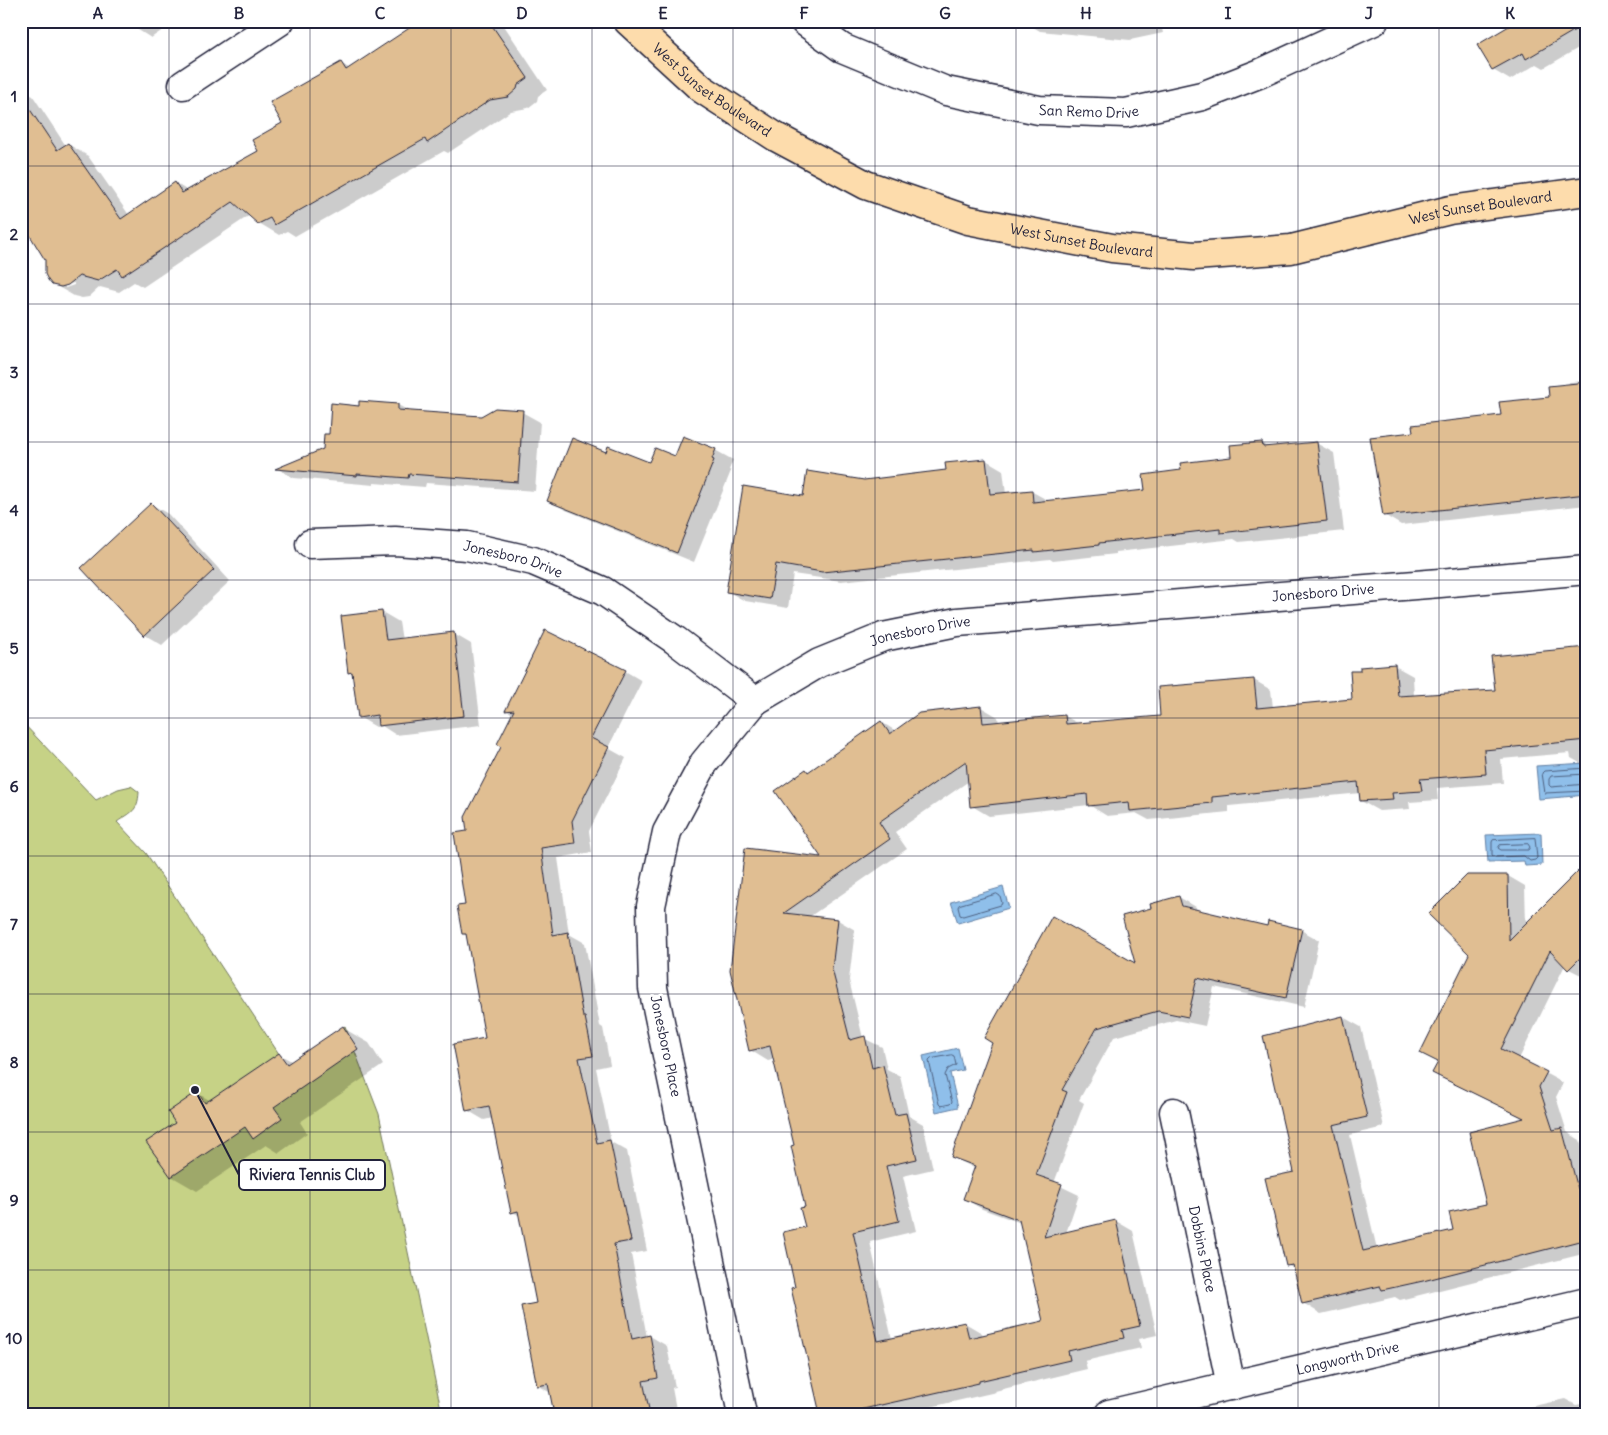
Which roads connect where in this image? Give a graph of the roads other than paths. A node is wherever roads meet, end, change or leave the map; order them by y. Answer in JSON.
{"nodes":[{"id":1,"x":280,"y":21,"type":"edge"},
{"id":2,"x":628,"y":21,"type":"edge"},
{"id":3,"x":804,"y":21,"type":"edge"},
{"id":4,"x":1374,"y":21,"type":"edge"},
{"id":5,"x":183,"y":85,"type":"dead end"},
{"id":6,"x":1587,"y":191,"type":"edge"},
{"id":7,"x":310,"y":544,"type":"dead end"},
{"id":8,"x":1587,"y":570,"type":"edge"},
{"id":9,"x":755,"y":701,"type":"junction"},
{"id":10,"x":1174,"y":1112,"type":"dead end"},
{"id":11,"x":1587,"y":1302,"type":"edge"},
{"id":12,"x":1231,"y":1386,"type":"junction"},
{"id":13,"x":742,"y":1414,"type":"edge"},
{"id":14,"x":1109,"y":1414,"type":"edge"}],
"edges":[{"from":1,"to":5,"type":"street"},
{"from":2,"to":6,"type":"main road","name":"West Sunset Boulevard"},
{"from":3,"to":4,"type":"street","name":"San Remo Drive"},
{"from":7,"to":9,"type":"street","name":"Jonesboro Drive"},
{"from":8,"to":9,"type":"street","name":"Jonesboro Drive"},
{"from":9,"to":13,"type":"street","name":"Jonesboro Place"},
{"from":10,"to":12,"type":"street","name":"Dobbins Place"},
{"from":11,"to":12,"type":"street","name":"Longworth Drive"},
{"from":12,"to":14,"type":"street","name":"Longworth Drive"}]}
